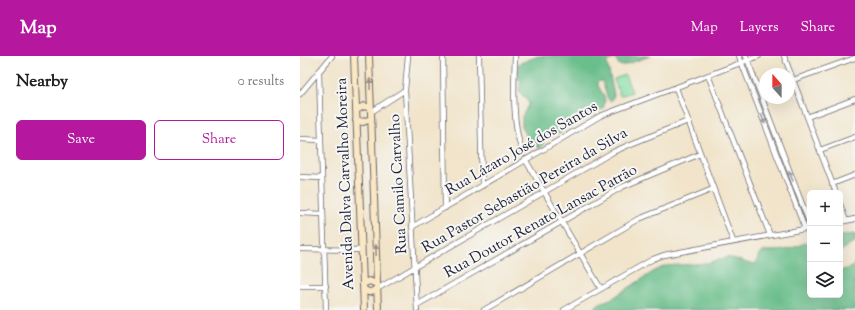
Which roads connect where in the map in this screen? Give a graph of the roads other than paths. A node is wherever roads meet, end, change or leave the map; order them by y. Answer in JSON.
{"nodes":[{"id":1,"x":332,"y":56,"type":"edge"},
{"id":2,"x":354,"y":56,"type":"edge"},
{"id":3,"x":370,"y":56,"type":"edge"},
{"id":4,"x":408,"y":56,"type":"edge"},
{"id":5,"x":442,"y":56,"type":"edge"},
{"id":6,"x":479,"y":56,"type":"edge"},
{"id":7,"x":515,"y":56,"type":"edge"},
{"id":8,"x":739,"y":56,"type":"edge"},
{"id":9,"x":759,"y":56,"type":"edge"},
{"id":10,"x":784,"y":56,"type":"edge"},
{"id":11,"x":747,"y":58,"type":"edge"},
{"id":12,"x":855,"y":58,"type":"edge"},
{"id":13,"x":742,"y":63,"type":"junction"},
{"id":14,"x":788,"y":68,"type":"edge"},
{"id":15,"x":319,"y":72,"type":"junction"},
{"id":16,"x":708,"y":75,"type":"junction"},
{"id":17,"x":795,"y":79,"type":"edge"},
{"id":18,"x":795,"y":85,"type":"edge"},
{"id":19,"x":676,"y":88,"type":"junction"},
{"id":20,"x":406,"y":90,"type":"junction"},
{"id":21,"x":300,"y":94,"type":"edge"},
{"id":22,"x":855,"y":99,"type":"edge"},
{"id":23,"x":356,"y":110,"type":"junction"},
{"id":24,"x":370,"y":110,"type":"junction"},
{"id":25,"x":807,"y":117,"type":"junction"},
{"id":26,"x":371,"y":119,"type":"junction"},
{"id":27,"x":356,"y":120,"type":"junction"},
{"id":28,"x":688,"y":121,"type":"junction"},
{"id":29,"x":855,"y":138,"type":"edge"},
{"id":30,"x":300,"y":139,"type":"edge"},
{"id":31,"x":321,"y":140,"type":"junction"},
{"id":32,"x":820,"y":150,"type":"junction"},
{"id":33,"x":522,"y":151,"type":"dead end"},
{"id":34,"x":700,"y":154,"type":"junction"},
{"id":35,"x":525,"y":159,"type":"junction"},
{"id":36,"x":855,"y":175,"type":"edge"},
{"id":37,"x":300,"y":176,"type":"edge"},
{"id":38,"x":322,"y":178,"type":"junction"},
{"id":39,"x":832,"y":184,"type":"junction"},
{"id":40,"x":482,"y":186,"type":"junction"},
{"id":41,"x":713,"y":189,"type":"junction"},
{"id":42,"x":835,"y":190,"type":"edge"},
{"id":43,"x":545,"y":192,"type":"junction"},
{"id":44,"x":445,"y":208,"type":"junction"},
{"id":45,"x":843,"y":212,"type":"edge"},
{"id":46,"x":300,"y":213,"type":"edge"},
{"id":47,"x":323,"y":214,"type":"junction"},
{"id":48,"x":855,"y":219,"type":"edge"},
{"id":49,"x":846,"y":221,"type":"junction"},
{"id":50,"x":562,"y":222,"type":"junction"},
{"id":51,"x":843,"y":222,"type":"edge"},
{"id":52,"x":808,"y":226,"type":"edge"},
{"id":53,"x":808,"y":226,"type":"edge"},
{"id":54,"x":412,"y":227,"type":"junction"},
{"id":55,"x":807,"y":227,"type":"edge"},
{"id":56,"x":770,"y":235,"type":"junction"},
{"id":57,"x":733,"y":241,"type":"junction"},
{"id":58,"x":300,"y":249,"type":"edge"},
{"id":59,"x":324,"y":249,"type":"junction"},
{"id":60,"x":361,"y":250,"type":"junction"},
{"id":61,"x":580,"y":254,"type":"junction"},
{"id":62,"x":415,"y":268,"type":"junction"},
{"id":63,"x":300,"y":286,"type":"edge"},
{"id":64,"x":326,"y":286,"type":"junction"},
{"id":65,"x":377,"y":286,"type":"junction"},
{"id":66,"x":363,"y":287,"type":"junction"},
{"id":67,"x":601,"y":289,"type":"junction"},
{"id":68,"x":417,"y":308,"type":"edge"},
{"id":69,"x":326,"y":310,"type":"edge"},
{"id":70,"x":364,"y":310,"type":"edge"},
{"id":71,"x":378,"y":310,"type":"edge"},
{"id":72,"x":484,"y":310,"type":"edge"},
{"id":73,"x":564,"y":310,"type":"edge"}],
"edges":[{"from":1,"to":15,"type":"street"},
{"from":2,"to":23,"type":"street","name":"Avenida Dalva Carvalho Moreira"},
{"from":24,"to":3,"type":"street","name":"Avenida Dalva Carvalho Moreira","one_way":true},
{"from":4,"to":20,"type":"street","name":"Rua Camilo Carvalho"},
{"from":5,"to":44,"type":"street"},
{"from":6,"to":40,"type":"street"},
{"from":7,"to":33,"type":"street"},
{"from":8,"to":13,"type":"street"},
{"from":9,"to":11,"type":"street","name":"Rua Lázaro José dos Santos"},
{"from":10,"to":14,"type":"street"},
{"from":11,"to":13,"type":"street","name":"Rua Lázaro José dos Santos"},
{"from":53,"to":11,"type":"street","one_way":true},
{"from":12,"to":17,"type":"street"},
{"from":13,"to":16,"type":"street","name":"Rua Lázaro José dos Santos"},
{"from":13,"to":52,"type":"street","one_way":true},
{"from":15,"to":21,"type":"street"},
{"from":15,"to":31,"type":"street"},
{"from":16,"to":19,"type":"street","name":"Rua Lázaro José dos Santos"},
{"from":16,"to":56,"type":"street"},
{"from":18,"to":25,"type":"street"},
{"from":19,"to":28,"type":"street"},
{"from":19,"to":35,"type":"street","name":"Rua Lázaro José dos Santos"},
{"from":20,"to":24,"type":"street"},
{"from":20,"to":54,"type":"street","name":"Rua Camilo Carvalho"},
{"from":22,"to":25,"type":"street"},
{"from":23,"to":24,"type":"street"},
{"from":23,"to":27,"type":"street","name":"Avenida Dalva Carvalho Moreira"},
{"from":24,"to":26,"type":"street","name":"Avenida Dalva Carvalho Moreira"},
{"from":25,"to":32,"type":"street"},
{"from":26,"to":27,"type":"street"},
{"from":65,"to":26,"type":"street","name":"Avenida Dalva Carvalho Moreira","one_way":true},
{"from":27,"to":60,"type":"street","name":"Avenida Dalva Carvalho Moreira"},
{"from":28,"to":34,"type":"street"},
{"from":28,"to":43,"type":"street","name":"Rua Pastor Sebastião Pereira da Silva"},
{"from":29,"to":32,"type":"street"},
{"from":30,"to":31,"type":"street"},
{"from":31,"to":38,"type":"street"},
{"from":32,"to":39,"type":"street"},
{"from":34,"to":41,"type":"street"},
{"from":34,"to":50,"type":"street","name":"Rua Doutor Renato Lansac Patrão"},
{"from":35,"to":40,"type":"street","name":"Rua Lázaro José dos Santos"},
{"from":35,"to":43,"type":"street"},
{"from":36,"to":39,"type":"street"},
{"from":37,"to":38,"type":"street"},
{"from":38,"to":47,"type":"street"},
{"from":39,"to":42,"type":"street"},
{"from":40,"to":44,"type":"street","name":"Rua Lázaro José dos Santos"},
{"from":41,"to":57,"type":"street"},
{"from":41,"to":61,"type":"street"},
{"from":43,"to":50,"type":"street"},
{"from":43,"to":62,"type":"street","name":"Rua Pastor Sebastião Pereira da Silva"},
{"from":44,"to":54,"type":"street","name":"Rua Lázaro José dos Santos"},
{"from":45,"to":49,"type":"street"},
{"from":46,"to":47,"type":"street"},
{"from":47,"to":59,"type":"street"},
{"from":48,"to":49,"type":"street"},
{"from":49,"to":51,"type":"street"},
{"from":50,"to":61,"type":"street"},
{"from":50,"to":68,"type":"street","name":"Rua Doutor Renato Lansac Patrão"},
{"from":54,"to":62,"type":"street","name":"Rua Camilo Carvalho"},
{"from":55,"to":56,"type":"street"},
{"from":56,"to":57,"type":"street"},
{"from":57,"to":67,"type":"street"},
{"from":58,"to":59,"type":"street"},
{"from":59,"to":60,"type":"street"},
{"from":59,"to":64,"type":"street"},
{"from":60,"to":66,"type":"street","name":"Avenida Dalva Carvalho Moreira"},
{"from":61,"to":67,"type":"street"},
{"from":61,"to":72,"type":"street"},
{"from":62,"to":65,"type":"street","name":"Rua Pastor Sebastião Pereira da Silva"},
{"from":62,"to":68,"type":"street","name":"Rua Camilo Carvalho"},
{"from":63,"to":64,"type":"street"},
{"from":64,"to":69,"type":"street"},
{"from":65,"to":66,"type":"street"},
{"from":65,"to":66,"type":"street"},
{"from":65,"to":71,"type":"street","name":"Avenida Dalva Carvalho Moreira"},
{"from":66,"to":70,"type":"street","name":"Avenida Dalva Carvalho Moreira"},
{"from":67,"to":73,"type":"street"}]}
